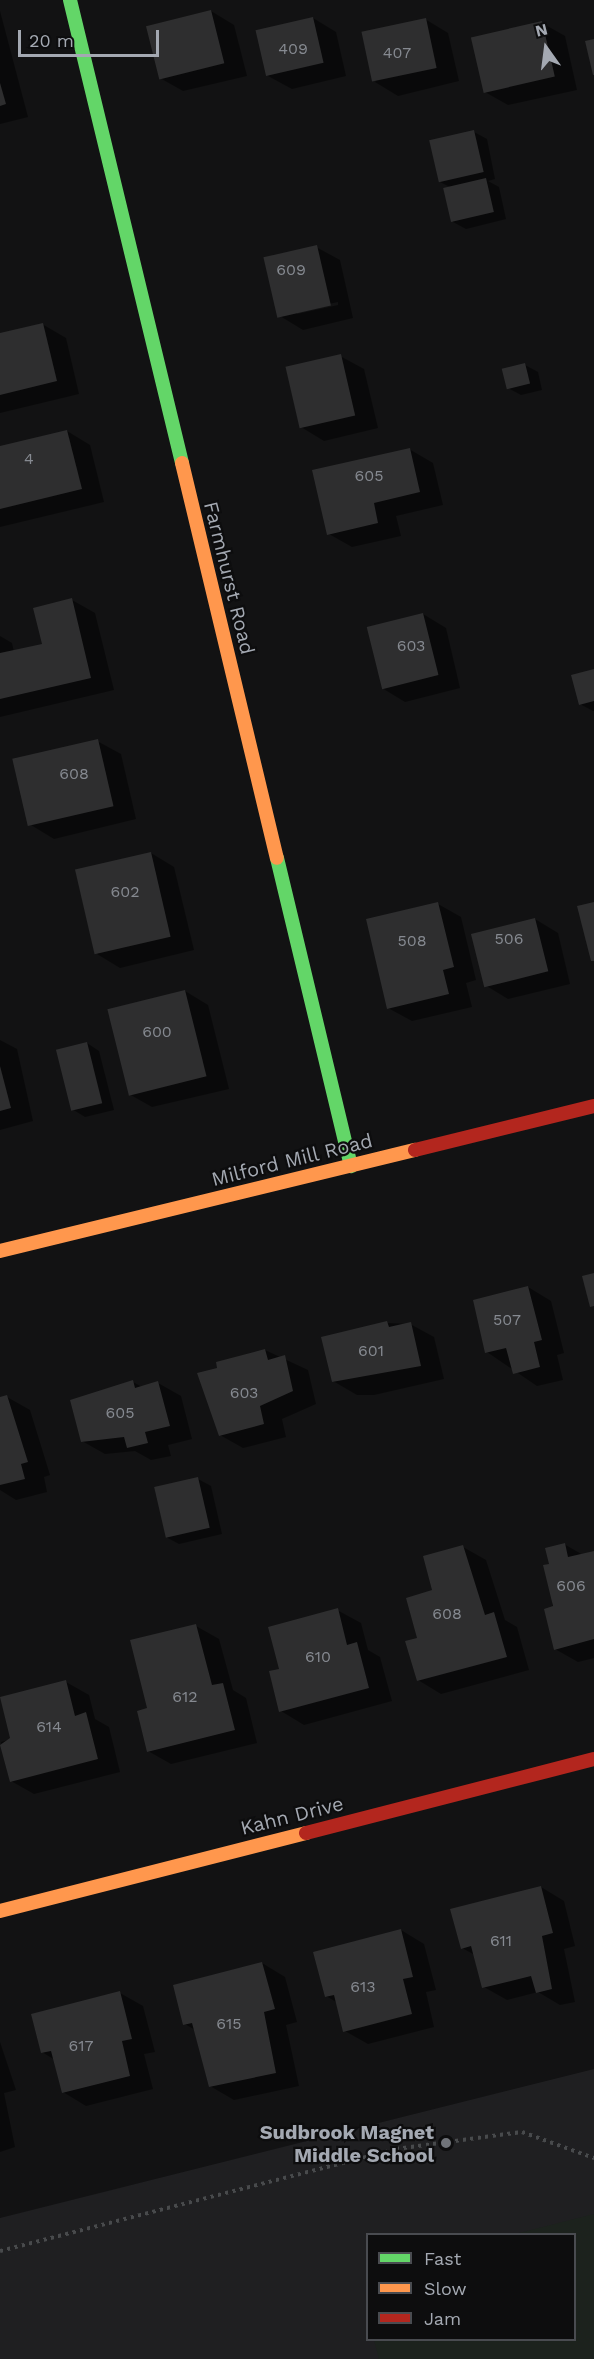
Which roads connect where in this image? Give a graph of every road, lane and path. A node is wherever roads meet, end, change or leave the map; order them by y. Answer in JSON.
{"nodes":[{"id":1,"x":70,"y":0,"type":"edge"},
{"id":2,"x":594,"y":1106,"type":"edge"},
{"id":3,"x":351,"y":1166,"type":"junction"},
{"id":4,"x":0,"y":1251,"type":"edge"},
{"id":5,"x":594,"y":1759,"type":"edge"},
{"id":6,"x":0,"y":1911,"type":"edge"},
{"id":7,"x":594,"y":2158,"type":"edge"},
{"id":8,"x":0,"y":2251,"type":"edge"}],
"edges":[{"from":1,"to":3,"type":"street","name":"Farmhurst Road"},
{"from":2,"to":3,"type":"street","name":"Milford Mill Road"},
{"from":3,"to":4,"type":"street","name":"Milford Mill Road"},
{"from":5,"to":6,"type":"street","name":"Kahn Drive"},
{"from":7,"to":8,"type":"path"}]}
